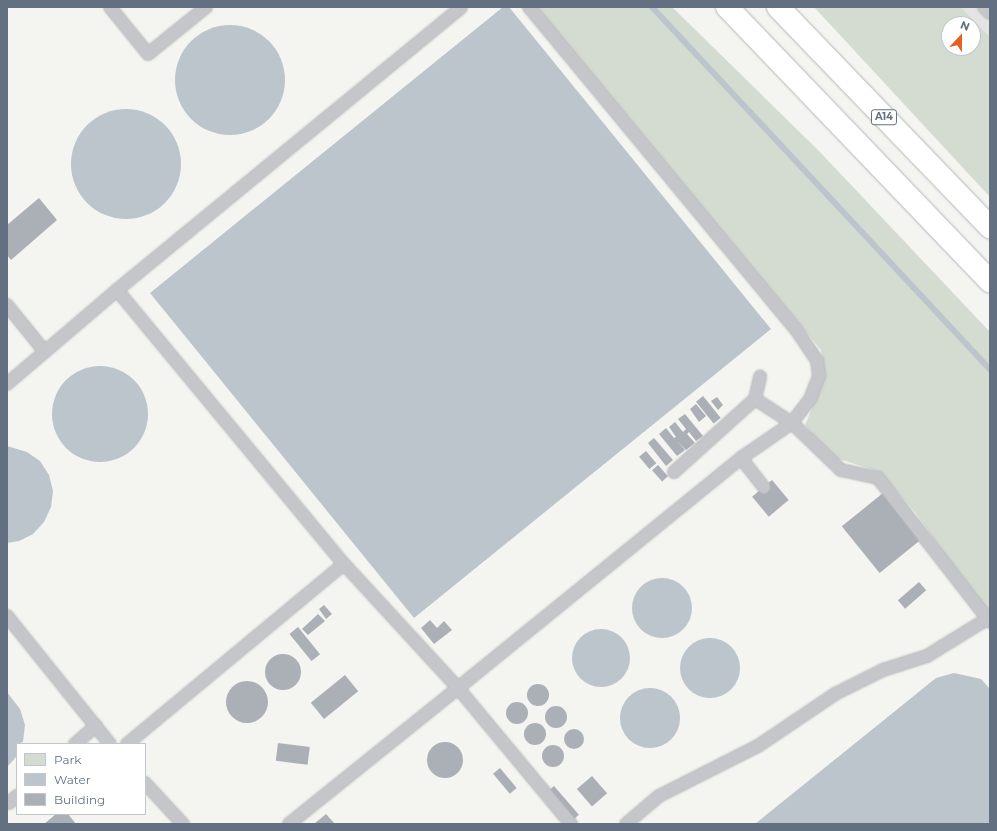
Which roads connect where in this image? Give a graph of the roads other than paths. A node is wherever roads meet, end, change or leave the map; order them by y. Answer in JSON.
{"nodes":[{"id":1,"x":110,"y":7,"type":"edge"},
{"id":2,"x":206,"y":7,"type":"edge"},
{"id":3,"x":461,"y":7,"type":"edge"},
{"id":4,"x":529,"y":7,"type":"edge"},
{"id":5,"x":728,"y":7,"type":"edge"},
{"id":6,"x":778,"y":7,"type":"edge"},
{"id":7,"x":984,"y":7,"type":"edge"},
{"id":8,"x":990,"y":13,"type":"edge"},
{"id":9,"x":990,"y":227,"type":"edge"},
{"id":10,"x":990,"y":281,"type":"edge"},
{"id":11,"x":118,"y":290,"type":"junction"},
{"id":12,"x":7,"y":305,"type":"edge"},
{"id":13,"x":45,"y":352,"type":"junction"},
{"id":14,"x":760,"y":377,"type":"dead end"},
{"id":15,"x":7,"y":384,"type":"edge"},
{"id":16,"x":755,"y":399,"type":"junction"},
{"id":17,"x":792,"y":423,"type":"junction"},
{"id":18,"x":741,"y":458,"type":"junction"},
{"id":19,"x":674,"y":472,"type":"dead end"},
{"id":20,"x":764,"y":486,"type":"dead end"},
{"id":21,"x":344,"y":564,"type":"junction"},
{"id":22,"x":7,"y":616,"type":"edge"},
{"id":23,"x":988,"y":621,"type":"edge"},
{"id":24,"x":458,"y":688,"type":"junction"},
{"id":25,"x":96,"y":726,"type":"junction"},
{"id":26,"x":76,"y":743,"type":"edge"},
{"id":27,"x":109,"y":743,"type":"edge"},
{"id":28,"x":128,"y":743,"type":"edge"},
{"id":29,"x":146,"y":784,"type":"edge"},
{"id":30,"x":183,"y":824,"type":"edge"},
{"id":31,"x":289,"y":824,"type":"edge"},
{"id":32,"x":571,"y":824,"type":"edge"},
{"id":33,"x":626,"y":824,"type":"edge"}],
"edges":[{"from":1,"to":2,"type":"lane"},
{"from":3,"to":11,"type":"lane"},
{"from":4,"to":17,"type":"lane"},
{"from":5,"to":10,"type":"highway"},
{"from":6,"to":9,"type":"highway","number":"A14"},
{"from":7,"to":8,"type":"lane"},
{"from":11,"to":13,"type":"lane"},
{"from":11,"to":21,"type":"lane"},
{"from":12,"to":13,"type":"lane"},
{"from":13,"to":15,"type":"lane"},
{"from":14,"to":16,"type":"lane"},
{"from":16,"to":17,"type":"lane"},
{"from":16,"to":19,"type":"lane"},
{"from":17,"to":18,"type":"lane"},
{"from":17,"to":23,"type":"lane"},
{"from":18,"to":20,"type":"lane"},
{"from":18,"to":24,"type":"lane"},
{"from":21,"to":24,"type":"lane"},
{"from":21,"to":28,"type":"lane"},
{"from":22,"to":25,"type":"lane"},
{"from":23,"to":33,"type":"lane"},
{"from":24,"to":31,"type":"lane"},
{"from":24,"to":32,"type":"lane"},
{"from":25,"to":26,"type":"lane"},
{"from":25,"to":27,"type":"lane"},
{"from":29,"to":30,"type":"lane"}]}
